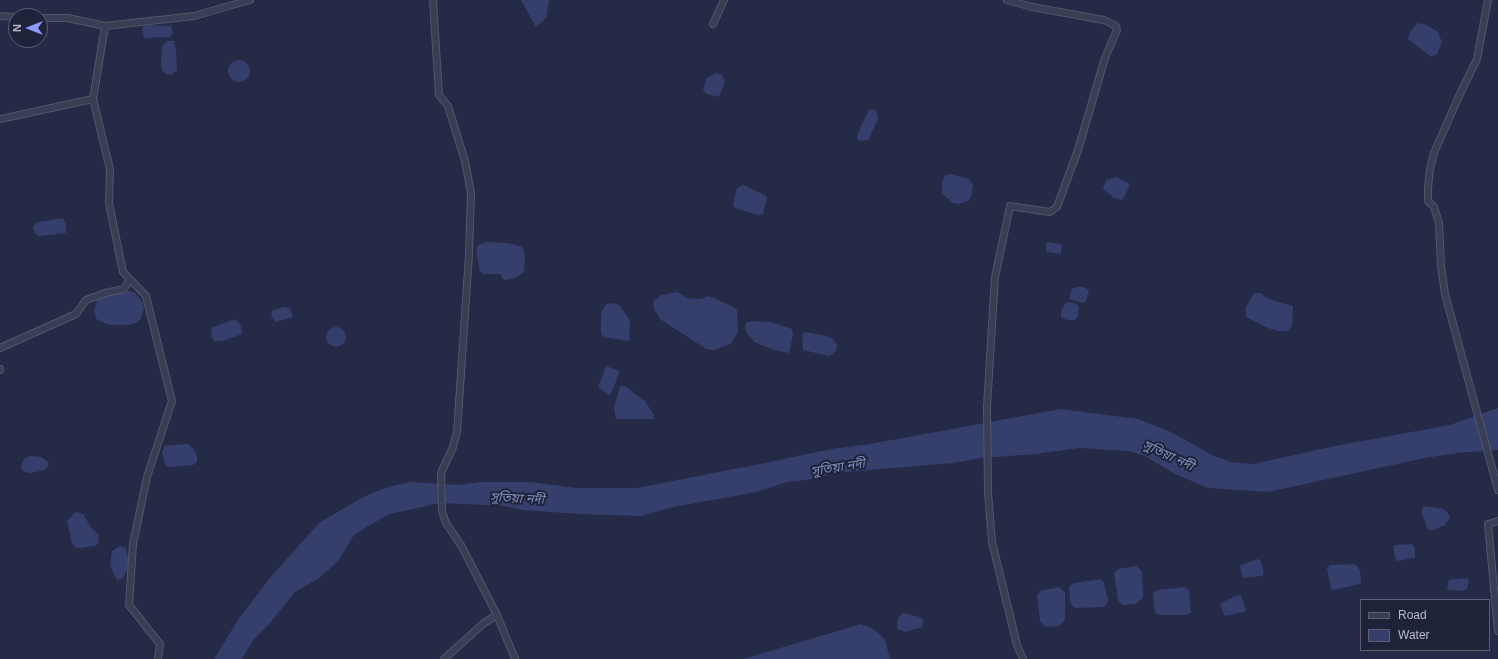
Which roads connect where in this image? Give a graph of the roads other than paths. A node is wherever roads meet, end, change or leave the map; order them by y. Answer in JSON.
{"nodes":[{"id":1,"x":250,"y":0,"type":"edge"},
{"id":2,"x":433,"y":0,"type":"edge"},
{"id":3,"x":724,"y":0,"type":"edge"},
{"id":4,"x":1007,"y":0,"type":"edge"},
{"id":5,"x":1488,"y":0,"type":"edge"},
{"id":6,"x":48,"y":18,"type":"edge"},
{"id":7,"x":713,"y":24,"type":"dead end"},
{"id":8,"x":105,"y":26,"type":"junction"},
{"id":9,"x":93,"y":99,"type":"junction"},
{"id":10,"x":0,"y":119,"type":"edge"},
{"id":11,"x":130,"y":279,"type":"junction"},
{"id":12,"x":0,"y":348,"type":"edge"},
{"id":13,"x":1498,"y":490,"type":"edge"},
{"id":14,"x":1498,"y":521,"type":"edge"},
{"id":15,"x":497,"y":615,"type":"junction"},
{"id":16,"x":1498,"y":630,"type":"edge"},
{"id":17,"x":158,"y":659,"type":"edge"},
{"id":18,"x":444,"y":659,"type":"edge"},
{"id":19,"x":515,"y":659,"type":"edge"},
{"id":20,"x":1023,"y":659,"type":"edge"}],
"edges":[{"from":1,"to":8,"type":"street"},
{"from":2,"to":15,"type":"street"},
{"from":3,"to":7,"type":"street"},
{"from":4,"to":20,"type":"street"},
{"from":5,"to":13,"type":"street"},
{"from":6,"to":8,"type":"street"},
{"from":8,"to":9,"type":"street"},
{"from":9,"to":10,"type":"street"},
{"from":9,"to":11,"type":"street"},
{"from":11,"to":12,"type":"street"},
{"from":11,"to":17,"type":"street"},
{"from":14,"to":16,"type":"street"},
{"from":15,"to":18,"type":"street"},
{"from":15,"to":19,"type":"street"}]}
